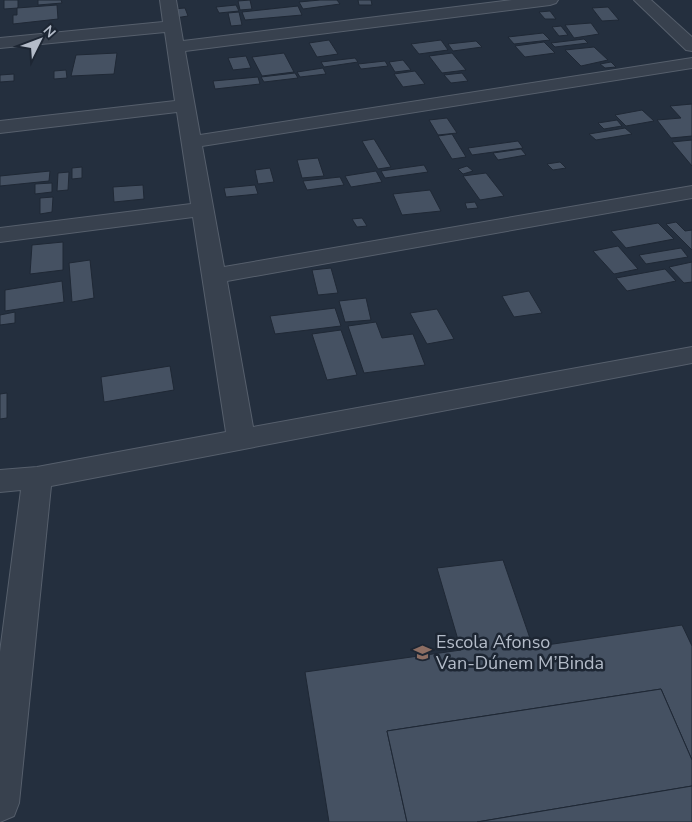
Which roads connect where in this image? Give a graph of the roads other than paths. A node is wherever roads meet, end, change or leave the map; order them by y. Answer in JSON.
{"nodes":[{"id":1,"x":168,"y":0,"type":"edge"},
{"id":2,"x":550,"y":0,"type":"edge"},
{"id":3,"x":642,"y":0,"type":"edge"},
{"id":4,"x":174,"y":36,"type":"junction"},
{"id":5,"x":0,"y":43,"type":"edge"},
{"id":6,"x":692,"y":46,"type":"edge"},
{"id":7,"x":692,"y":63,"type":"edge"},
{"id":8,"x":185,"y":105,"type":"junction"},
{"id":9,"x":0,"y":127,"type":"edge"},
{"id":10,"x":192,"y":142,"type":"junction"},
{"id":11,"x":692,"y":192,"type":"edge"},
{"id":12,"x":203,"y":209,"type":"junction"},
{"id":13,"x":0,"y":235,"type":"edge"},
{"id":14,"x":214,"y":276,"type":"junction"},
{"id":15,"x":692,"y":355,"type":"edge"},
{"id":16,"x":241,"y":439,"type":"junction"},
{"id":17,"x":37,"y":478,"type":"junction"},
{"id":18,"x":0,"y":481,"type":"edge"},
{"id":19,"x":0,"y":803,"type":"edge"}],
"edges":[{"from":1,"to":4,"type":"street"},
{"from":2,"to":4,"type":"street"},
{"from":3,"to":6,"type":"street"},
{"from":4,"to":5,"type":"street"},
{"from":4,"to":8,"type":"street"},
{"from":7,"to":10,"type":"street"},
{"from":8,"to":9,"type":"street"},
{"from":8,"to":10,"type":"street"},
{"from":10,"to":12,"type":"street"},
{"from":11,"to":14,"type":"street"},
{"from":12,"to":13,"type":"street"},
{"from":12,"to":14,"type":"street"},
{"from":14,"to":16,"type":"street"},
{"from":15,"to":16,"type":"street"},
{"from":16,"to":17,"type":"street"},
{"from":17,"to":18,"type":"street"},
{"from":17,"to":19,"type":"street"}]}
